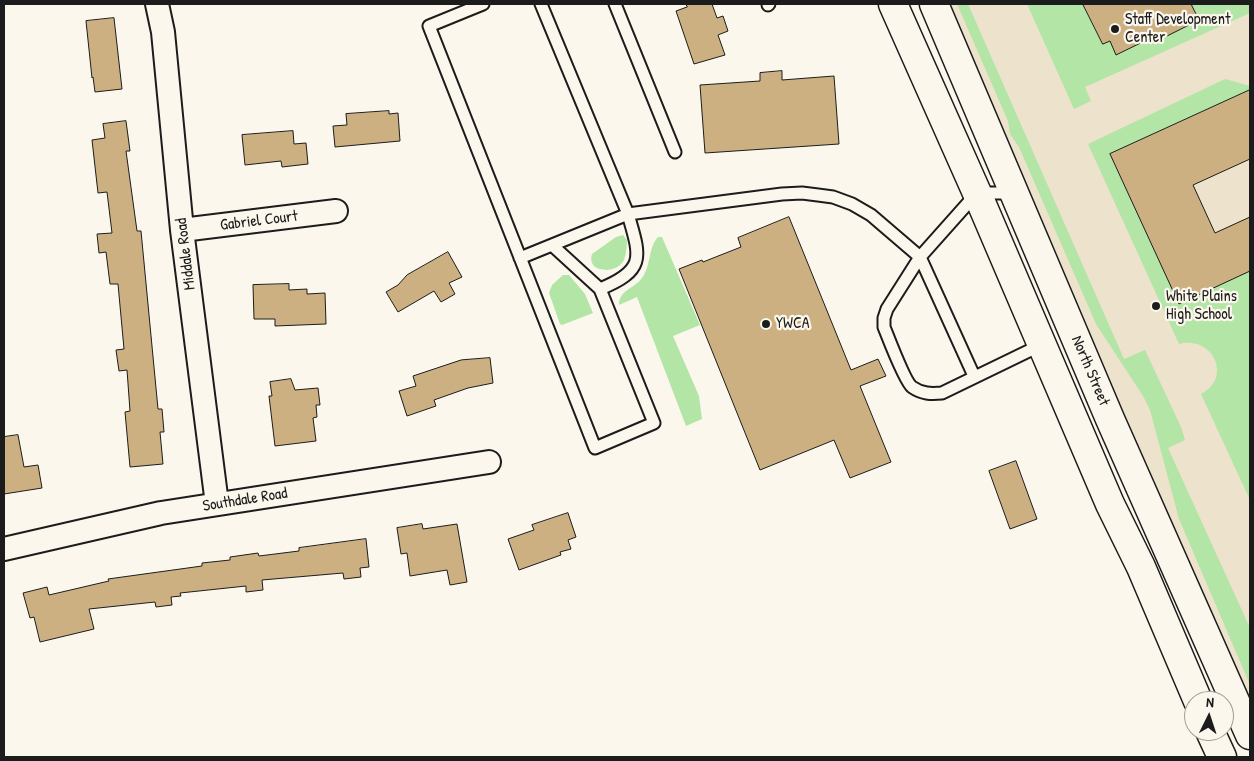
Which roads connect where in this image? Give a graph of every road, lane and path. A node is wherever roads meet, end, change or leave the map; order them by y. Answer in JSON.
{"nodes":[{"id":1,"x":157,"y":4,"type":"edge"},
{"id":2,"x":483,"y":4,"type":"edge"},
{"id":3,"x":540,"y":4,"type":"edge"},
{"id":4,"x":615,"y":4,"type":"edge"},
{"id":5,"x":893,"y":4,"type":"edge"},
{"id":6,"x":934,"y":4,"type":"edge"},
{"id":7,"x":675,"y":152,"type":"dead end"},
{"id":8,"x":977,"y":193,"type":"junction"},
{"id":9,"x":1015,"y":193,"type":"junction"},
{"id":10,"x":336,"y":211,"type":"dead end"},
{"id":11,"x":628,"y":214,"type":"junction"},
{"id":12,"x":182,"y":230,"type":"junction"},
{"id":13,"x":553,"y":246,"type":"junction"},
{"id":14,"x":920,"y":256,"type":"junction"},
{"id":15,"x":520,"y":258,"type":"junction"},
{"id":16,"x":600,"y":289,"type":"junction"},
{"id":17,"x":1041,"y":345,"type":"junction"},
{"id":18,"x":974,"y":376,"type":"junction"},
{"id":19,"x":489,"y":462,"type":"dead end"},
{"id":20,"x":217,"y":504,"type":"junction"},
{"id":21,"x":4,"y":550,"type":"edge"},
{"id":22,"x":1194,"y":691,"type":"edge"},
{"id":23,"x":1250,"y":735,"type":"edge"},
{"id":24,"x":1215,"y":741,"type":"edge"},
{"id":25,"x":1222,"y":757,"type":"edge"}],
"edges":[{"from":1,"to":12,"type":"street","name":"Middale Road"},
{"from":2,"to":15,"type":"lane"},
{"from":3,"to":11,"type":"lane"},
{"from":4,"to":7,"type":"lane"},
{"from":5,"to":8,"type":"main road"},
{"from":6,"to":9,"type":"main road","name":"North Street"},
{"from":8,"to":9,"type":"lane"},
{"from":8,"to":14,"type":"lane"},
{"from":8,"to":17,"type":"main road"},
{"from":9,"to":23,"type":"main road","name":"North Street"},
{"from":10,"to":12,"type":"street","name":"Gabriel Court"},
{"from":11,"to":13,"type":"lane"},
{"from":11,"to":14,"type":"lane"},
{"from":11,"to":16,"type":"lane"},
{"from":12,"to":20,"type":"street","name":"Middale Road"},
{"from":13,"to":15,"type":"lane"},
{"from":13,"to":16,"type":"lane"},
{"from":14,"to":18,"type":"lane"},
{"from":14,"to":18,"type":"lane"},
{"from":15,"to":16,"type":"lane"},
{"from":17,"to":18,"type":"lane"},
{"from":17,"to":22,"type":"main road"},
{"from":19,"to":20,"type":"street","name":"Southdale Road"},
{"from":20,"to":21,"type":"street","name":"Southdale Road"},
{"from":24,"to":25,"type":"main road"}]}
